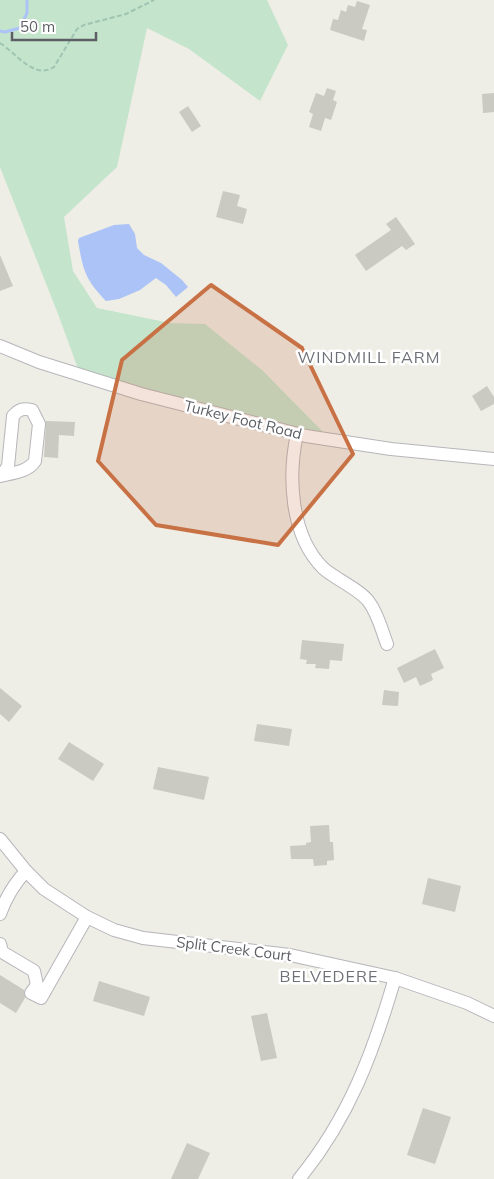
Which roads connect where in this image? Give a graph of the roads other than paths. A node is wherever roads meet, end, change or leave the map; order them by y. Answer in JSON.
{"nodes":[{"id":1,"x":0,"y":346,"type":"edge"},
{"id":2,"x":297,"y":434,"type":"junction"},
{"id":3,"x":494,"y":459,"type":"edge"},
{"id":4,"x":1,"y":476,"type":"edge"},
{"id":5,"x":387,"y":644,"type":"dead end"},
{"id":6,"x":0,"y":838,"type":"edge"},
{"id":7,"x":26,"y":871,"type":"junction"},
{"id":8,"x":0,"y":914,"type":"edge"},
{"id":9,"x":87,"y":917,"type":"junction"},
{"id":10,"x":0,"y":944,"type":"edge"},
{"id":11,"x":395,"y":978,"type":"junction"},
{"id":12,"x":494,"y":1016,"type":"edge"},
{"id":13,"x":299,"y":1179,"type":"edge"}],
"edges":[{"from":1,"to":2,"type":"street","name":"Turkey Foot Road"},
{"from":2,"to":3,"type":"street","name":"Turkey Foot Road"},
{"from":2,"to":5,"type":"street"},
{"from":4,"to":4,"type":"street"},
{"from":6,"to":7,"type":"street","name":"Split Creek Court"},
{"from":7,"to":8,"type":"street"},
{"from":7,"to":9,"type":"street","name":"Split Creek Court"},
{"from":9,"to":10,"type":"street"},
{"from":9,"to":11,"type":"street","name":"Split Creek Court"},
{"from":11,"to":12,"type":"street","name":"Split Creek Court"},
{"from":11,"to":13,"type":"street"}]}
